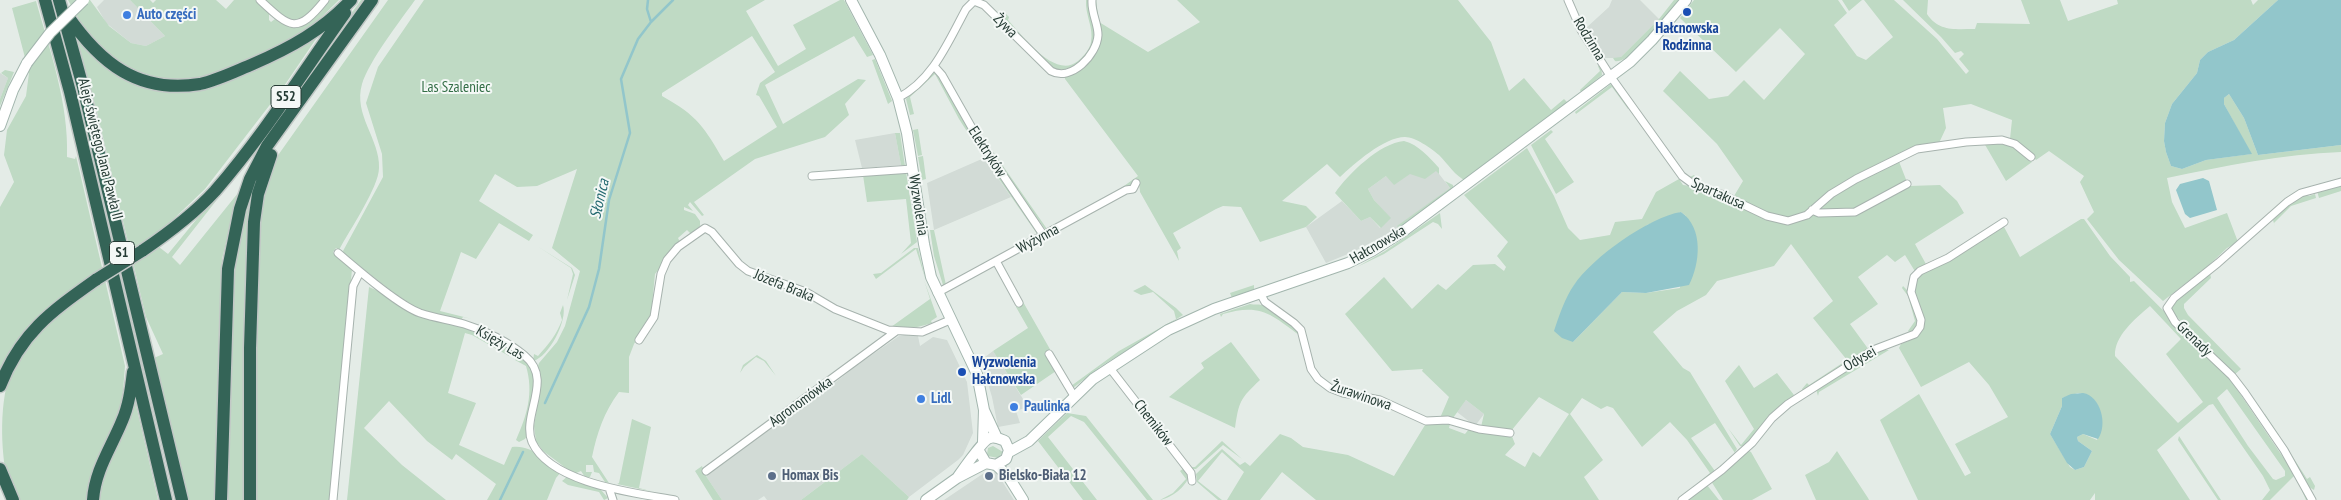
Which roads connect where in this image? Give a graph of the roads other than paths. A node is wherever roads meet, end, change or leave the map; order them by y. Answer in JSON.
{"nodes":[{"id":1,"x":45,"y":0,"type":"edge"},
{"id":2,"x":84,"y":0,"type":"edge"},
{"id":3,"x":260,"y":0,"type":"edge"},
{"id":4,"x":326,"y":0,"type":"edge"},
{"id":5,"x":353,"y":0,"type":"edge"},
{"id":6,"x":372,"y":0,"type":"edge"},
{"id":7,"x":851,"y":0,"type":"edge"},
{"id":8,"x":1092,"y":0,"type":"edge"},
{"id":9,"x":1568,"y":0,"type":"edge"},
{"id":10,"x":1686,"y":0,"type":"edge"},
{"id":11,"x":60,"y":3,"type":"edge"},
{"id":12,"x":934,"y":66,"type":"junction"},
{"id":13,"x":1611,"y":77,"type":"junction"},
{"id":14,"x":304,"y":96,"type":"junction"},
{"id":15,"x":898,"y":98,"type":"junction"},
{"id":16,"x":0,"y":126,"type":"edge"},
{"id":17,"x":2031,"y":157,"type":"dead end"},
{"id":18,"x":912,"y":168,"type":"junction"},
{"id":19,"x":812,"y":176,"type":"dead end"},
{"id":20,"x":2341,"y":182,"type":"edge"},
{"id":21,"x":1136,"y":183,"type":"dead end"},
{"id":22,"x":1907,"y":184,"type":"dead end"},
{"id":23,"x":1812,"y":210,"type":"junction"},
{"id":24,"x":2004,"y":222,"type":"dead end"},
{"id":25,"x":1044,"y":236,"type":"junction"},
{"id":26,"x":338,"y":253,"type":"dead end"},
{"id":27,"x":996,"y":261,"type":"junction"},
{"id":28,"x":360,"y":272,"type":"junction"},
{"id":29,"x":937,"y":293,"type":"junction"},
{"id":30,"x":1260,"y":293,"type":"junction"},
{"id":31,"x":1019,"y":303,"type":"dead end"},
{"id":32,"x":950,"y":320,"type":"junction"},
{"id":33,"x":895,"y":332,"type":"junction"},
{"id":34,"x":639,"y":340,"type":"dead end"},
{"id":35,"x":1050,"y":354,"type":"dead end"},
{"id":36,"x":134,"y":364,"type":"junction"},
{"id":37,"x":1109,"y":367,"type":"junction"},
{"id":38,"x":0,"y":386,"type":"edge"},
{"id":39,"x":1074,"y":396,"type":"junction"},
{"id":40,"x":984,"y":410,"type":"junction"},
{"id":41,"x":1036,"y":432,"type":"junction"},
{"id":42,"x":1510,"y":432,"type":"dead end"},
{"id":43,"x":1001,"y":440,"type":"junction"},
{"id":44,"x":981,"y":446,"type":"junction"},
{"id":45,"x":1007,"y":456,"type":"junction"},
{"id":46,"x":991,"y":464,"type":"junction"},
{"id":47,"x":0,"y":469,"type":"edge"},
{"id":48,"x":706,"y":472,"type":"dead end"},
{"id":49,"x":1008,"y":476,"type":"junction"},
{"id":50,"x":957,"y":478,"type":"junction"},
{"id":51,"x":1192,"y":481,"type":"dead end"},
{"id":52,"x":609,"y":488,"type":"junction"},
{"id":53,"x":13,"y":500,"type":"edge"},
{"id":54,"x":93,"y":500,"type":"edge"},
{"id":55,"x":166,"y":500,"type":"edge"},
{"id":56,"x":182,"y":500,"type":"edge"},
{"id":57,"x":221,"y":500,"type":"edge"},
{"id":58,"x":250,"y":500,"type":"edge"},
{"id":59,"x":333,"y":500,"type":"edge"},
{"id":60,"x":613,"y":500,"type":"edge"},
{"id":61,"x":675,"y":500,"type":"edge"},
{"id":62,"x":926,"y":500,"type":"edge"},
{"id":63,"x":1023,"y":500,"type":"edge"},
{"id":64,"x":1682,"y":500,"type":"edge"},
{"id":65,"x":2312,"y":500,"type":"edge"}],
"edges":[{"from":1,"to":36,"type":"highway","name":"Aleje świętego Jana Pawła II","number":"S1"},
{"from":2,"to":16,"type":"street","bridge":true},
{"from":3,"to":4,"type":"street"},
{"from":5,"to":11,"type":"highway"},
{"from":5,"to":38,"type":"highway","number":"S52","bridge":true},
{"from":6,"to":14,"type":"highway","number":"S52"},
{"from":7,"to":15,"type":"street","name":"Wyzwolenia"},
{"from":8,"to":12,"type":"street","name":"Żywa"},
{"from":9,"to":13,"type":"street","name":"Rodzinna"},
{"from":10,"to":13,"type":"street","name":"Hałcnowska"},
{"from":11,"to":56,"type":"highway","number":"S1"},
{"from":12,"to":15,"type":"street","name":"Żywa"},
{"from":12,"to":25,"type":"street","name":"Elektryków"},
{"from":13,"to":23,"type":"street","name":"Spartakusa"},
{"from":13,"to":30,"type":"street","name":"Hałcnowska"},
{"from":14,"to":57,"type":"highway","number":"S52"},
{"from":14,"to":58,"type":"highway"},
{"from":15,"to":18,"type":"street","name":"Wyzwolenia"},
{"from":17,"to":23,"type":"street","name":"Spartakusa"},
{"from":18,"to":19,"type":"street"},
{"from":18,"to":29,"type":"street","name":"Wyzwolenia"},
{"from":20,"to":65,"type":"street","name":"Grenady"},
{"from":21,"to":25,"type":"street","name":"Wyżynna"},
{"from":22,"to":23,"type":"street","name":"Spartakusa"},
{"from":24,"to":64,"type":"street","name":"Odysei"},
{"from":25,"to":27,"type":"street","name":"Wyżynna"},
{"from":26,"to":28,"type":"street","name":"Księży Las"},
{"from":27,"to":29,"type":"street","name":"Wyżynna"},
{"from":27,"to":31,"type":"street"},
{"from":28,"to":52,"type":"street","name":"Księży Las"},
{"from":28,"to":59,"type":"street"},
{"from":29,"to":32,"type":"street","name":"Wyzwolenia"},
{"from":30,"to":37,"type":"street","name":"Hałcnowska"},
{"from":30,"to":42,"type":"street","name":"Żurawinowa"},
{"from":32,"to":33,"type":"street","name":"Józefa Braka"},
{"from":32,"to":40,"type":"street","name":"Wyzwolenia"},
{"from":33,"to":34,"type":"street","name":"Józefa Braka"},
{"from":33,"to":48,"type":"street","name":"Agronomówka"},
{"from":35,"to":39,"type":"street"},
{"from":36,"to":54,"type":"highway"},
{"from":36,"to":55,"type":"highway","number":"S1"},
{"from":37,"to":39,"type":"street","name":"Hałcnowska"},
{"from":37,"to":51,"type":"street","name":"Chemików"},
{"from":39,"to":41,"type":"street","name":"Hałcnowska"},
{"from":40,"to":43,"type":"street","name":"Wyzwolenia"},
{"from":40,"to":44,"type":"street","name":"Wyzwolenia"},
{"from":41,"to":43,"type":"street","name":"Hałcnowska"},
{"from":41,"to":45,"type":"street","name":"Hałcnowska"},
{"from":43,"to":44,"type":"street","name":"Hałcnowska"},
{"from":43,"to":45,"type":"street","name":"Wyzwolenia"},
{"from":44,"to":46,"type":"street"},
{"from":44,"to":50,"type":"street"},
{"from":45,"to":46,"type":"street","name":"Hałcnowska"},
{"from":45,"to":49,"type":"street","name":"Wyzwolenia"},
{"from":46,"to":49,"type":"street"},
{"from":46,"to":50,"type":"street"},
{"from":47,"to":53,"type":"highway"},
{"from":49,"to":63,"type":"street"},
{"from":50,"to":62,"type":"street"},
{"from":52,"to":60,"type":"street"},
{"from":52,"to":61,"type":"street","name":"Księży Las"}]}
